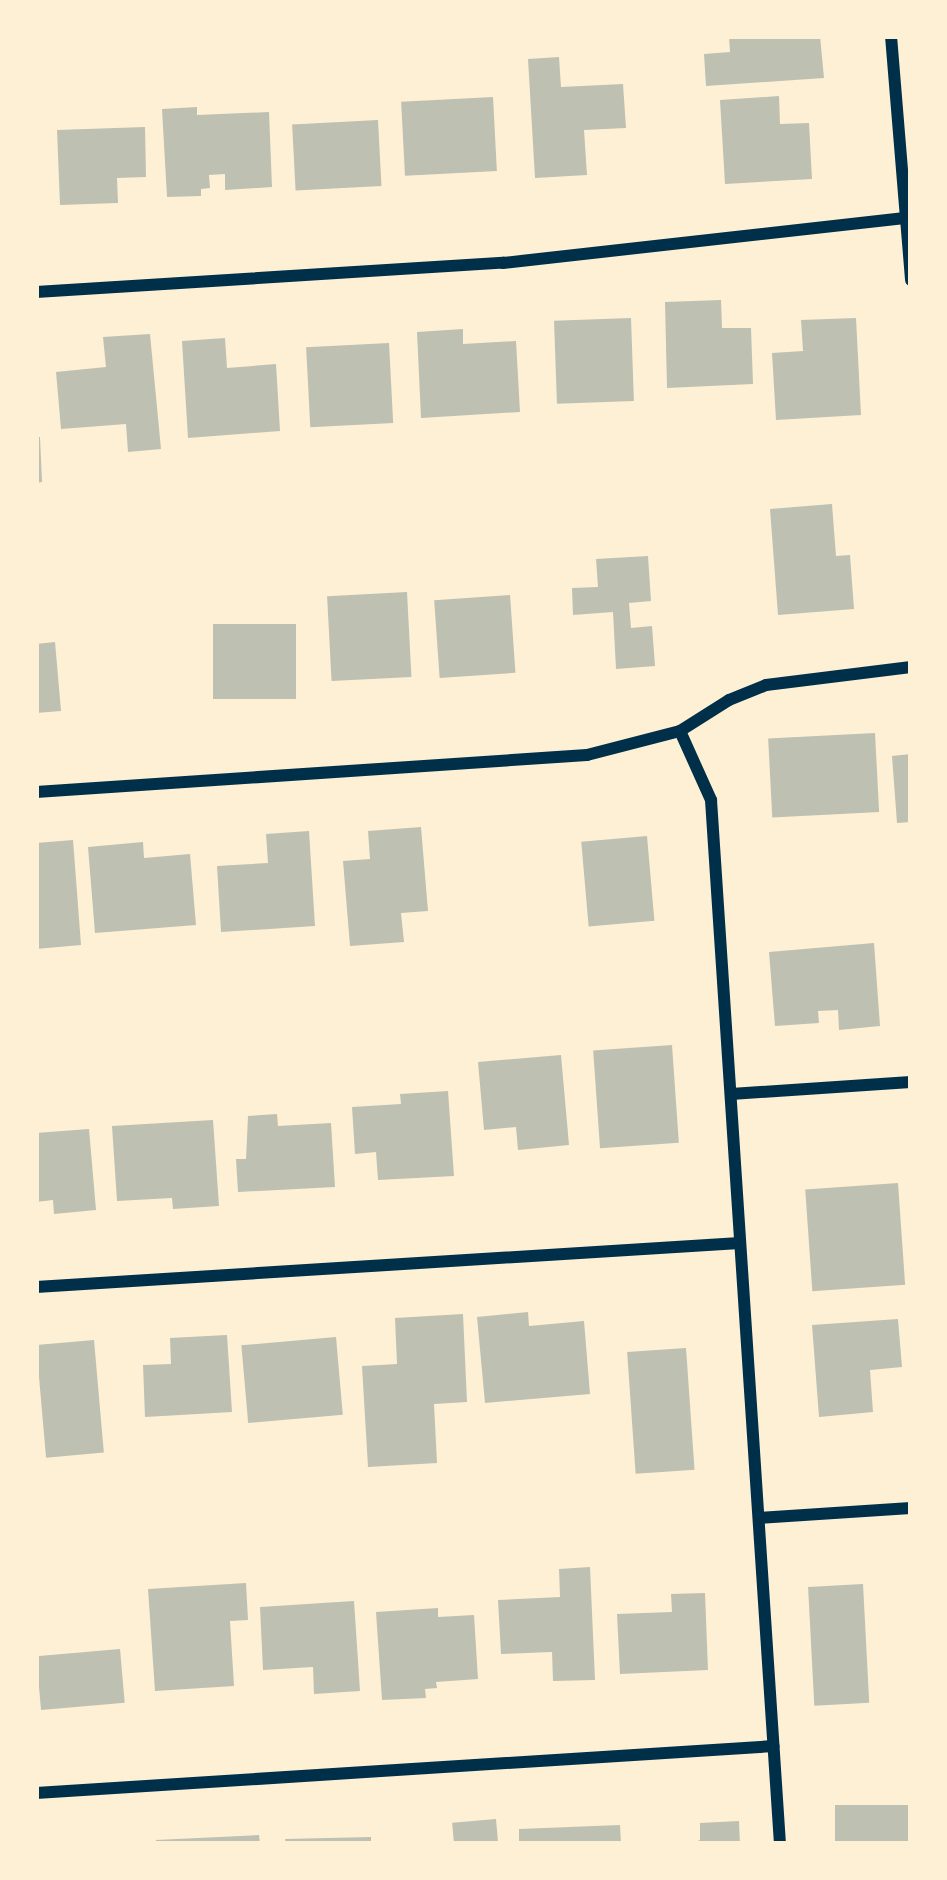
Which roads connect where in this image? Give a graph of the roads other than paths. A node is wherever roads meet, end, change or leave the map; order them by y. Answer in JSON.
{"nodes":[{"id":1,"x":891,"y":36,"type":"edge"},
{"id":2,"x":908,"y":217,"type":"edge"},
{"id":3,"x":911,"y":280,"type":"edge"},
{"id":4,"x":36,"y":292,"type":"edge"},
{"id":5,"x":911,"y":667,"type":"edge"},
{"id":6,"x":680,"y":731,"type":"junction"},
{"id":7,"x":36,"y":792,"type":"edge"},
{"id":8,"x":911,"y":1082,"type":"edge"},
{"id":9,"x":731,"y":1094,"type":"junction"},
{"id":10,"x":740,"y":1243,"type":"junction"},
{"id":11,"x":36,"y":1287,"type":"edge"},
{"id":12,"x":911,"y":1508,"type":"edge"},
{"id":13,"x":759,"y":1518,"type":"junction"},
{"id":14,"x":774,"y":1746,"type":"junction"},
{"id":15,"x":36,"y":1793,"type":"edge"},
{"id":16,"x":780,"y":1844,"type":"edge"}],
"edges":[{"from":1,"to":2,"type":"street"},
{"from":2,"to":3,"type":"street"},
{"from":2,"to":4,"type":"street"},
{"from":5,"to":6,"type":"street"},
{"from":6,"to":7,"type":"street"},
{"from":6,"to":9,"type":"street"},
{"from":8,"to":9,"type":"street"},
{"from":9,"to":10,"type":"street"},
{"from":10,"to":11,"type":"street"},
{"from":10,"to":13,"type":"street"},
{"from":12,"to":13,"type":"street"},
{"from":13,"to":14,"type":"street"},
{"from":14,"to":15,"type":"street"},
{"from":14,"to":16,"type":"street"}]}
